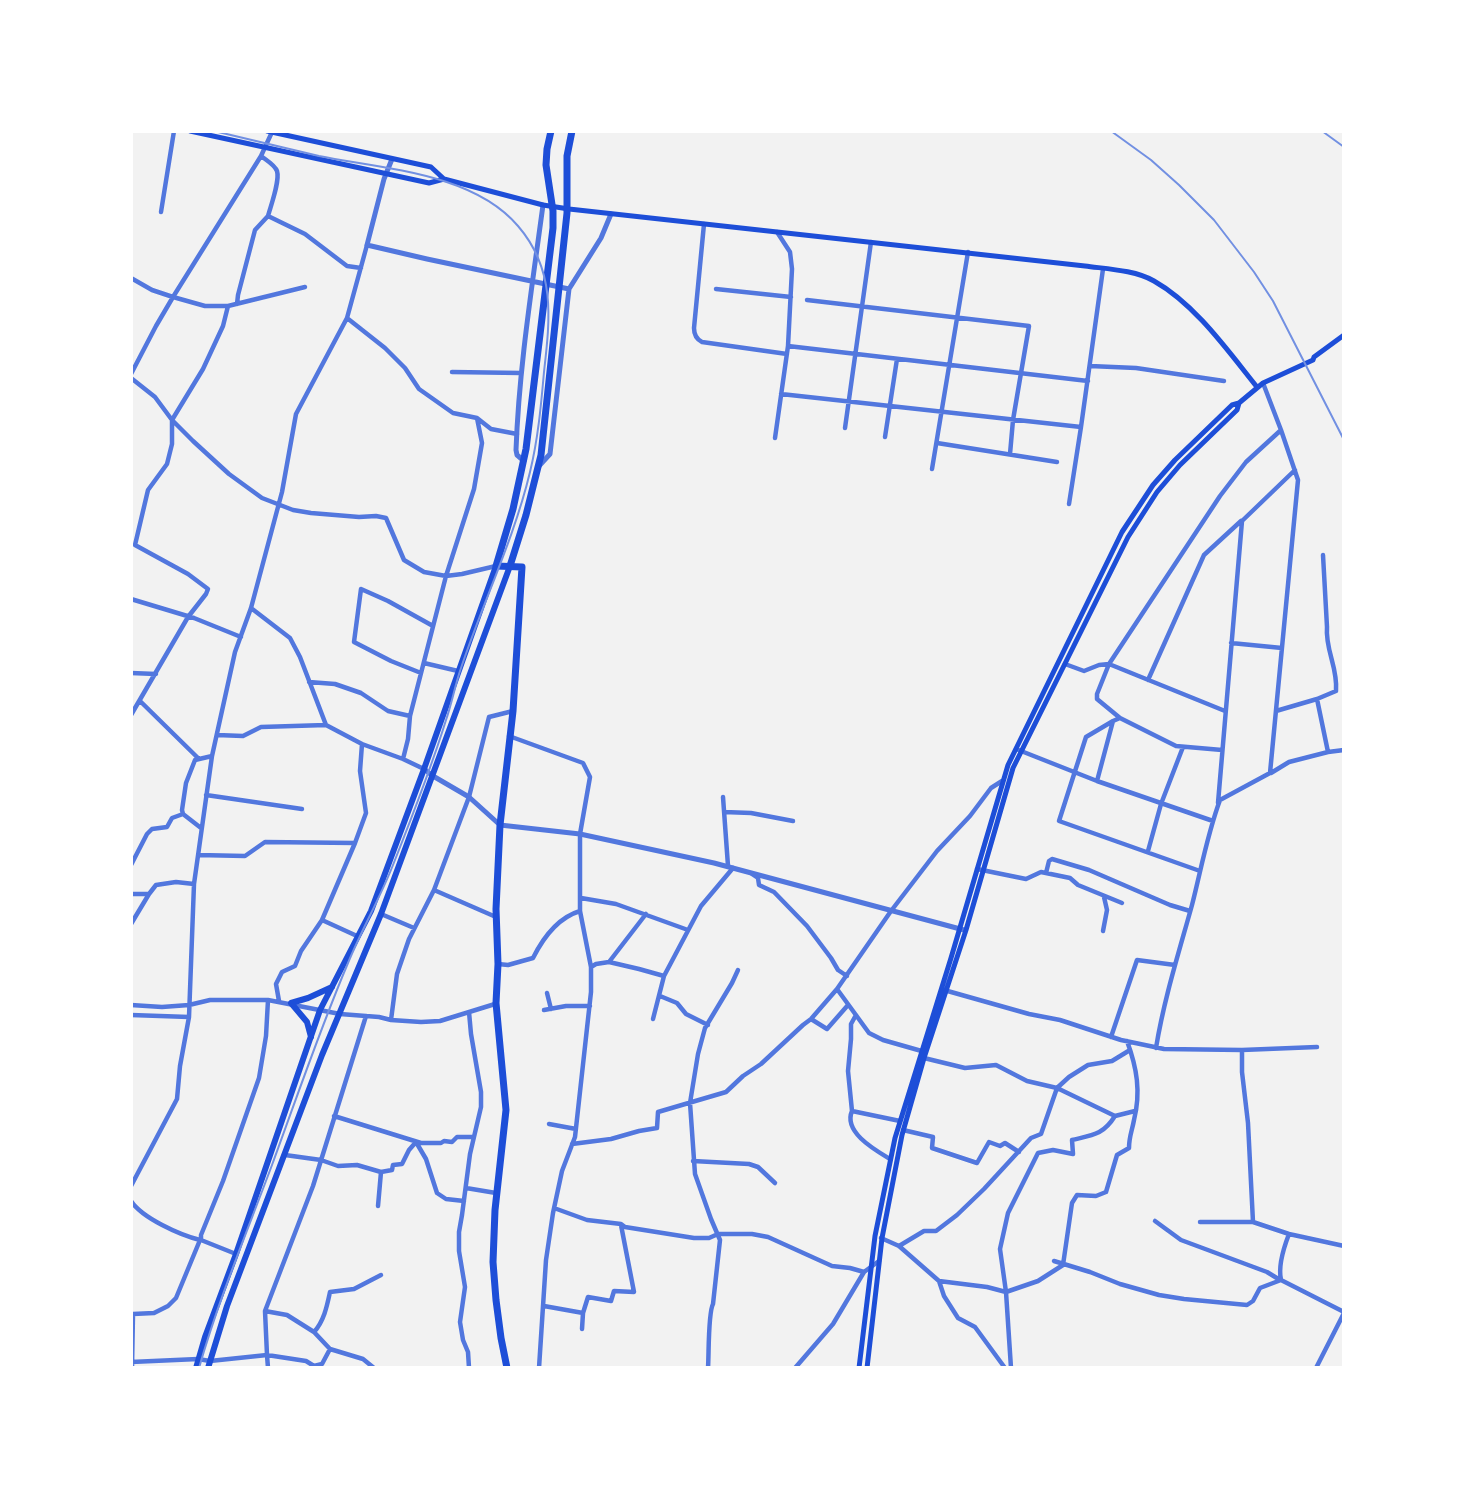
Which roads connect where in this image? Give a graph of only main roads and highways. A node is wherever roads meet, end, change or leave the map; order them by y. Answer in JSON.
{"nodes":[{"id":1,"x":190,"y":131,"type":"edge"},
{"id":2,"x":551,"y":131,"type":"edge"},
{"id":3,"x":572,"y":131,"type":"edge"},
{"id":4,"x":270,"y":132,"type":"edge"},
{"id":5,"x":444,"y":179,"type":"junction"},
{"id":6,"x":1344,"y":335,"type":"edge"},
{"id":7,"x":1260,"y":385,"type":"junction"},
{"id":8,"x":1239,"y":403,"type":"junction"},
{"id":9,"x":496,"y":566,"type":"junction"},
{"id":10,"x":510,"y":566,"type":"junction"},
{"id":11,"x":1095,"y":587,"type":"junction"},
{"id":12,"x":1102,"y":590,"type":"junction"},
{"id":13,"x":1077,"y":625,"type":"junction"},
{"id":14,"x":1083,"y":628,"type":"junction"},
{"id":15,"x":1019,"y":750,"type":"junction"},
{"id":16,"x":980,"y":870,"type":"junction"},
{"id":17,"x":332,"y":987,"type":"junction"},
{"id":18,"x":311,"y":1037,"type":"junction"},
{"id":19,"x":923,"y":1055,"type":"junction"},
{"id":20,"x":209,"y":1364,"type":"edge"},
{"id":21,"x":196,"y":1368,"type":"edge"},
{"id":22,"x":507,"y":1368,"type":"edge"},
{"id":23,"x":859,"y":1368,"type":"edge"},
{"id":24,"x":867,"y":1368,"type":"edge"}],
"edges":[{"from":1,"to":5,"type":"main road"},
{"from":2,"to":9,"type":"highway"},
{"from":3,"to":10,"type":"highway"},
{"from":4,"to":5,"type":"main road"},
{"from":5,"to":7,"type":"main road"},
{"from":6,"to":7,"type":"main road"},
{"from":7,"to":8,"type":"main road"},
{"from":8,"to":11,"type":"main road"},
{"from":8,"to":12,"type":"main road"},
{"from":9,"to":10,"type":"highway"},
{"from":9,"to":17,"type":"main road"},
{"from":10,"to":20,"type":"main road"},
{"from":10,"to":22,"type":"highway"},
{"from":11,"to":12,"type":"main road"},
{"from":11,"to":13,"type":"main road"},
{"from":12,"to":14,"type":"main road"},
{"from":13,"to":14,"type":"main road"},
{"from":13,"to":15,"type":"main road"},
{"from":14,"to":15,"type":"main road"},
{"from":15,"to":16,"type":"main road"},
{"from":15,"to":16,"type":"main road"},
{"from":16,"to":19,"type":"main road"},
{"from":17,"to":18,"type":"main road"},
{"from":17,"to":18,"type":"main road"},
{"from":18,"to":21,"type":"main road"},
{"from":19,"to":23,"type":"main road"},
{"from":19,"to":24,"type":"main road"}]}
